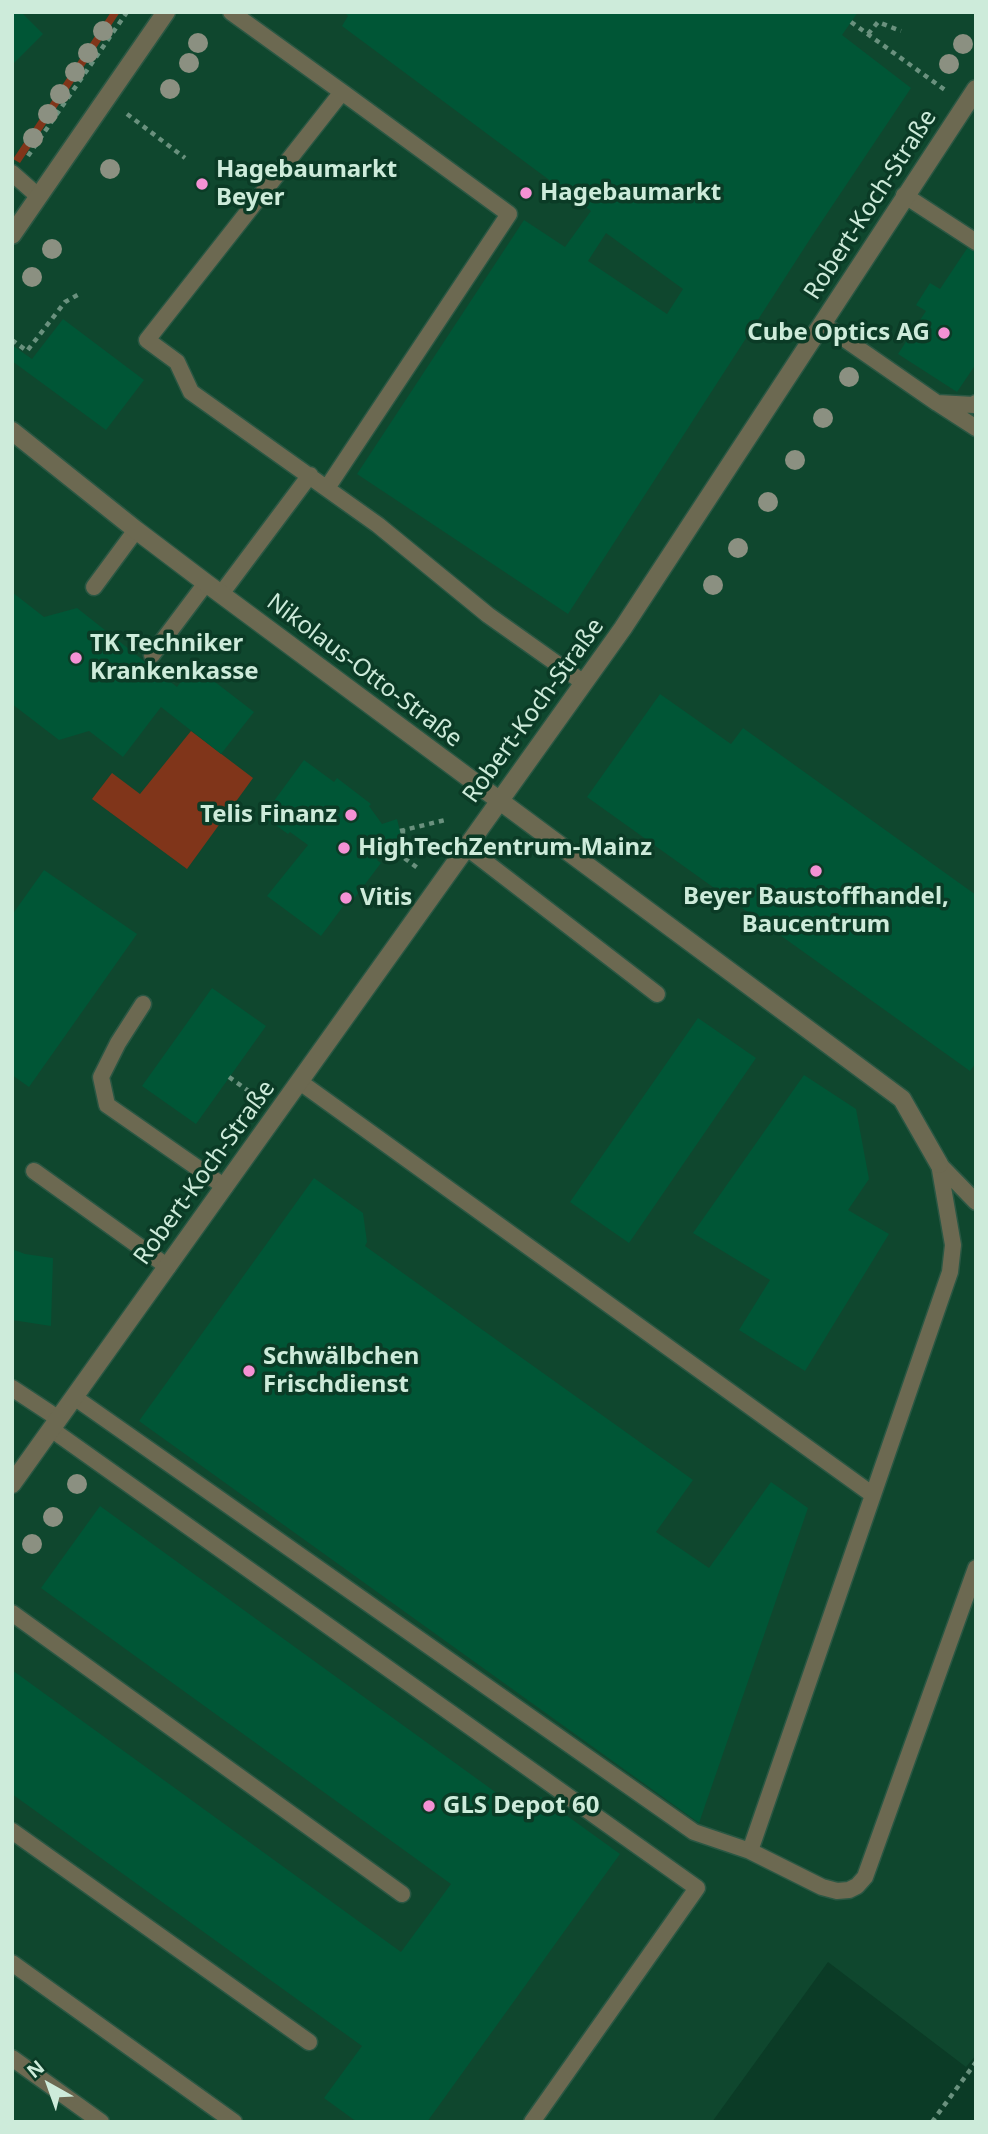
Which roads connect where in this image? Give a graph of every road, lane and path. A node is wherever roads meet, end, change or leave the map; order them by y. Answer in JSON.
{"nodes":[{"id":1,"x":127,"y":12,"type":"edge"},
{"id":2,"x":166,"y":12,"type":"edge"},
{"id":3,"x":231,"y":12,"type":"edge"},
{"id":4,"x":851,"y":22,"type":"dead end"},
{"id":5,"x":901,"y":31,"type":"dead end"},
{"id":6,"x":868,"y":35,"type":"junction"},
{"id":7,"x":976,"y":89,"type":"edge"},
{"id":8,"x":945,"y":90,"type":"dead end"},
{"id":9,"x":342,"y":92,"type":"junction"},
{"id":10,"x":126,"y":113,"type":"dead end"},
{"id":11,"x":185,"y":158,"type":"dead end"},
{"id":12,"x":13,"y":174,"type":"edge"},
{"id":13,"x":38,"y":195,"type":"junction"},
{"id":14,"x":904,"y":195,"type":"junction"},
{"id":15,"x":12,"y":235,"type":"edge"},
{"id":16,"x":976,"y":242,"type":"edge"},
{"id":17,"x":81,"y":293,"type":"dead end"},
{"id":18,"x":823,"y":324,"type":"junction"},
{"id":19,"x":12,"y":340,"type":"edge"},
{"id":20,"x":937,"y":403,"type":"junction"},
{"id":21,"x":976,"y":403,"type":"edge"},
{"id":22,"x":976,"y":428,"type":"edge"},
{"id":23,"x":15,"y":438,"type":"edge"},
{"id":24,"x":310,"y":475,"type":"junction"},
{"id":25,"x":327,"y":488,"type":"junction"},
{"id":26,"x":136,"y":530,"type":"junction"},
{"id":27,"x":206,"y":583,"type":"junction"},
{"id":28,"x":94,"y":587,"type":"dead end"},
{"id":29,"x":221,"y":594,"type":"junction"},
{"id":30,"x":152,"y":655,"type":"dead end"},
{"id":31,"x":584,"y":683,"type":"junction"},
{"id":32,"x":499,"y":802,"type":"junction"},
{"id":33,"x":445,"y":820,"type":"dead end"},
{"id":34,"x":466,"y":847,"type":"junction"},
{"id":35,"x":420,"y":870,"type":"dead end"},
{"id":36,"x":657,"y":994,"type":"dead end"},
{"id":37,"x":143,"y":1003,"type":"dead end"},
{"id":38,"x":229,"y":1077,"type":"dead end"},
{"id":39,"x":300,"y":1082,"type":"junction"},
{"id":40,"x":257,"y":1097,"type":"dead end"},
{"id":41,"x":939,"y":1164,"type":"junction"},
{"id":42,"x":34,"y":1171,"type":"dead end"},
{"id":43,"x":225,"y":1187,"type":"junction"},
{"id":44,"x":976,"y":1202,"type":"edge"},
{"id":45,"x":168,"y":1267,"type":"junction"},
{"id":46,"x":12,"y":1388,"type":"edge"},
{"id":47,"x":74,"y":1397,"type":"junction"},
{"id":48,"x":55,"y":1424,"type":"junction"},
{"id":49,"x":13,"y":1483,"type":"edge"},
{"id":50,"x":873,"y":1495,"type":"junction"},
{"id":51,"x":976,"y":1568,"type":"edge"},
{"id":52,"x":12,"y":1613,"type":"edge"},
{"id":53,"x":12,"y":1831,"type":"edge"},
{"id":54,"x":750,"y":1851,"type":"junction"},
{"id":55,"x":402,"y":1894,"type":"dead end"},
{"id":56,"x":12,"y":1963,"type":"edge"},
{"id":57,"x":309,"y":2042,"type":"dead end"},
{"id":58,"x":12,"y":2058,"type":"edge"},
{"id":59,"x":976,"y":2062,"type":"edge"},
{"id":60,"x":101,"y":2122,"type":"edge"},
{"id":61,"x":234,"y":2122,"type":"edge"},
{"id":62,"x":532,"y":2122,"type":"edge"},
{"id":63,"x":932,"y":2122,"type":"edge"}],
"edges":[{"from":1,"to":12,"type":"path"},
{"from":2,"to":13,"type":"street"},
{"from":3,"to":9,"type":"lane"},
{"from":4,"to":6,"type":"path"},
{"from":5,"to":6,"type":"path"},
{"from":6,"to":8,"type":"path"},
{"from":7,"to":14,"type":"street","name":"Robert-Koch-Straße"},
{"from":9,"to":24,"type":"lane"},
{"from":9,"to":25,"type":"lane"},
{"from":10,"to":11,"type":"path"},
{"from":12,"to":13,"type":"lane"},
{"from":13,"to":15,"type":"street"},
{"from":14,"to":16,"type":"lane"},
{"from":14,"to":18,"type":"street","name":"Robert-Koch-Straße"},
{"from":17,"to":19,"type":"path"},
{"from":18,"to":20,"type":"lane"},
{"from":18,"to":31,"type":"street","name":"Robert-Koch-Straße"},
{"from":20,"to":21,"type":"lane"},
{"from":20,"to":22,"type":"lane"},
{"from":23,"to":26,"type":"street","name":"Nikolaus-Otto-Straße"},
{"from":24,"to":25,"type":"lane"},
{"from":24,"to":29,"type":"lane"},
{"from":25,"to":31,"type":"lane"},
{"from":26,"to":27,"type":"street","name":"Nikolaus-Otto-Straße"},
{"from":26,"to":28,"type":"lane"},
{"from":27,"to":29,"type":"street","name":"Nikolaus-Otto-Straße"},
{"from":27,"to":30,"type":"lane"},
{"from":29,"to":32,"type":"street","name":"Nikolaus-Otto-Straße"},
{"from":31,"to":32,"type":"street","name":"Robert-Koch-Straße"},
{"from":32,"to":34,"type":"street","name":"Robert-Koch-Straße"},
{"from":32,"to":41,"type":"street","name":"Nikolaus-Otto-Straße"},
{"from":33,"to":35,"type":"path"},
{"from":34,"to":36,"type":"lane"},
{"from":34,"to":39,"type":"street","name":"Robert-Koch-Straße"},
{"from":37,"to":43,"type":"lane"},
{"from":38,"to":40,"type":"path"},
{"from":39,"to":43,"type":"street","name":"Robert-Koch-Straße"},
{"from":39,"to":50,"type":"lane"},
{"from":41,"to":44,"type":"lane"},
{"from":41,"to":50,"type":"lane"},
{"from":42,"to":45,"type":"lane"},
{"from":43,"to":45,"type":"street","name":"Robert-Koch-Straße"},
{"from":45,"to":47,"type":"street","name":"Robert-Koch-Straße"},
{"from":46,"to":48,"type":"lane"},
{"from":47,"to":48,"type":"street","name":"Robert-Koch-Straße"},
{"from":47,"to":54,"type":"lane"},
{"from":48,"to":49,"type":"street","name":"Robert-Koch-Straße"},
{"from":48,"to":62,"type":"lane"},
{"from":50,"to":54,"type":"lane"},
{"from":51,"to":54,"type":"lane"},
{"from":52,"to":55,"type":"lane"},
{"from":53,"to":57,"type":"lane"},
{"from":56,"to":61,"type":"lane"},
{"from":58,"to":60,"type":"lane"},
{"from":59,"to":63,"type":"path"}]}
